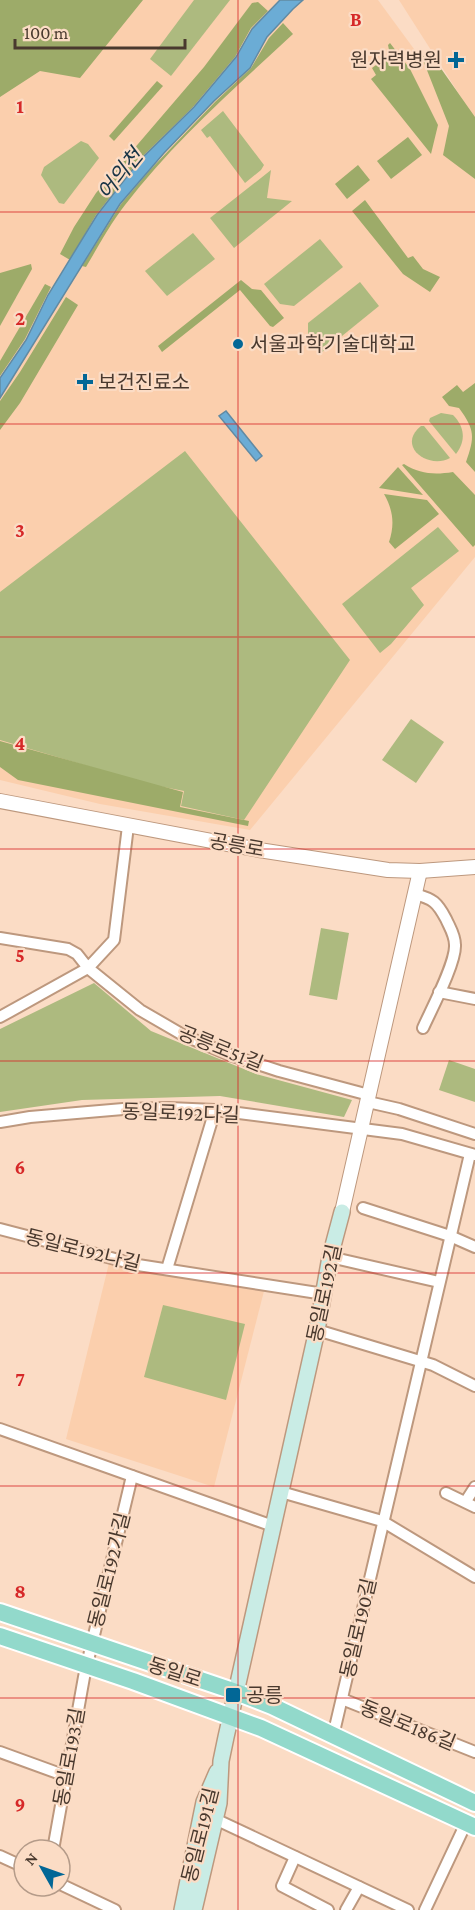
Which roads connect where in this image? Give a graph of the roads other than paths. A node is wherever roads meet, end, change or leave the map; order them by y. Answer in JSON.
{"nodes":[{"id":1,"x":0,"y":801,"type":"edge"},
{"id":2,"x":128,"y":826,"type":"junction"},
{"id":3,"x":475,"y":867,"type":"edge"},
{"id":4,"x":420,"y":872,"type":"junction"},
{"id":5,"x":415,"y":894,"type":"junction"},
{"id":6,"x":0,"y":938,"type":"edge"},
{"id":7,"x":87,"y":968,"type":"junction"},
{"id":8,"x":439,"y":992,"type":"junction"},
{"id":9,"x":475,"y":999,"type":"edge"},
{"id":10,"x":0,"y":1017,"type":"edge"},
{"id":11,"x":423,"y":1029,"type":"dead end"},
{"id":12,"x":368,"y":1098,"type":"junction"},
{"id":13,"x":215,"y":1110,"type":"junction"},
{"id":14,"x":2,"y":1122,"type":"edge"},
{"id":15,"x":362,"y":1128,"type":"junction"},
{"id":16,"x":475,"y":1134,"type":"edge"},
{"id":17,"x":0,"y":1135,"type":"edge"},
{"id":18,"x":473,"y":1155,"type":"edge"},
{"id":19,"x":363,"y":1208,"type":"dead end"},
{"id":20,"x":342,"y":1212,"type":"joint"},
{"id":21,"x":0,"y":1229,"type":"edge"},
{"id":22,"x":450,"y":1236,"type":"junction"},
{"id":23,"x":475,"y":1247,"type":"edge"},
{"id":24,"x":330,"y":1257,"type":"junction"},
{"id":25,"x":167,"y":1269,"type":"junction"},
{"id":26,"x":439,"y":1282,"type":"junction"},
{"id":27,"x":324,"y":1294,"type":"junction"},
{"id":28,"x":317,"y":1330,"type":"junction"},
{"id":29,"x":420,"y":1361,"type":"junction"},
{"id":30,"x":475,"y":1386,"type":"edge"},
{"id":31,"x":0,"y":1429,"type":"edge"},
{"id":32,"x":132,"y":1476,"type":"junction"},
{"id":33,"x":475,"y":1487,"type":"edge"},
{"id":34,"x":281,"y":1492,"type":"junction"},
{"id":35,"x":446,"y":1493,"type":"dead end"},
{"id":36,"x":470,"y":1504,"type":"edge"},
{"id":37,"x":382,"y":1521,"type":"junction"},
{"id":38,"x":273,"y":1526,"type":"junction"},
{"id":39,"x":475,"y":1577,"type":"edge"},
{"id":40,"x":0,"y":1612,"type":"edge"},
{"id":41,"x":0,"y":1636,"type":"edge"},
{"id":42,"x":91,"y":1644,"type":"junction"},
{"id":43,"x":87,"y":1665,"type":"junction"},
{"id":44,"x":236,"y":1692,"type":"junction"},
{"id":45,"x":342,"y":1699,"type":"junction"},
{"id":46,"x":231,"y":1716,"type":"junction"},
{"id":47,"x":333,"y":1736,"type":"junction"},
{"id":48,"x":0,"y":1752,"type":"edge"},
{"id":49,"x":475,"y":1752,"type":"edge"},
{"id":50,"x":221,"y":1761,"type":"junction"},
{"id":51,"x":66,"y":1776,"type":"junction"},
{"id":52,"x":475,"y":1803,"type":"edge"},
{"id":53,"x":215,"y":1819,"type":"junction"},
{"id":54,"x":471,"y":1825,"type":"edge"},
{"id":55,"x":54,"y":1838,"type":"edge"},
{"id":56,"x":295,"y":1857,"type":"junction"},
{"id":57,"x":359,"y":1887,"type":"junction"},
{"id":58,"x":72,"y":1890,"type":"edge"},
{"id":59,"x":383,"y":1898,"type":"junction"},
{"id":60,"x":116,"y":1910,"type":"edge"},
{"id":61,"x":182,"y":1910,"type":"edge"},
{"id":62,"x":189,"y":1910,"type":"edge"},
{"id":63,"x":194,"y":1910,"type":"edge"},
{"id":64,"x":328,"y":1910,"type":"edge"},
{"id":65,"x":346,"y":1910,"type":"edge"},
{"id":66,"x":377,"y":1910,"type":"edge"},
{"id":67,"x":408,"y":1910,"type":"edge"},
{"id":68,"x":425,"y":1910,"type":"edge"}],
"edges":[{"from":1,"to":2,"type":"street","name":"공릉로"},
{"from":2,"to":4,"type":"street","name":"공릉로"},
{"from":2,"to":7,"type":"street"},
{"from":3,"to":4,"type":"street","name":"공릉로"},
{"from":4,"to":5,"type":"street","name":"동일로192길"},
{"from":5,"to":8,"type":"street"},
{"from":5,"to":12,"type":"street","name":"동일로192길"},
{"from":6,"to":7,"type":"street","name":"공릉로51길"},
{"from":7,"to":10,"type":"street"},
{"from":7,"to":12,"type":"street","name":"공릉로51길"},
{"from":8,"to":9,"type":"street"},
{"from":8,"to":11,"type":"street"},
{"from":12,"to":15,"type":"street","name":"동일로192길"},
{"from":12,"to":16,"type":"street","name":"공릉로51길"},
{"from":13,"to":14,"type":"street","name":"동일로192다길"},
{"from":13,"to":15,"type":"street","name":"동일로192다길"},
{"from":13,"to":25,"type":"street","name":"동일로192나길"},
{"from":14,"to":17,"type":"street"},
{"from":15,"to":18,"type":"street","name":"동일로190길"},
{"from":15,"to":20,"type":"street","name":"동일로192길"},
{"from":18,"to":22,"type":"street","name":"동일로190길"},
{"from":19,"to":22,"type":"street"},
{"from":20,"to":24,"type":"main road","name":"동일로192길"},
{"from":21,"to":25,"type":"street","name":"동일로192나길"},
{"from":22,"to":23,"type":"street"},
{"from":22,"to":26,"type":"street","name":"동일로190길"},
{"from":24,"to":26,"type":"street"},
{"from":24,"to":27,"type":"main road","name":"동일로192길"},
{"from":25,"to":27,"type":"street","name":"동일로192나길"},
{"from":26,"to":29,"type":"street","name":"동일로190길"},
{"from":27,"to":28,"type":"main road","name":"동일로192길"},
{"from":28,"to":29,"type":"street"},
{"from":28,"to":34,"type":"main road","name":"동일로192길"},
{"from":29,"to":30,"type":"street"},
{"from":29,"to":37,"type":"street","name":"동일로190길"},
{"from":31,"to":32,"type":"street"},
{"from":32,"to":38,"type":"street"},
{"from":32,"to":42,"type":"street","name":"동일로192가길"},
{"from":33,"to":36,"type":"street"},
{"from":34,"to":37,"type":"street"},
{"from":34,"to":38,"type":"main road","name":"동일로192길"},
{"from":35,"to":36,"type":"street"},
{"from":37,"to":39,"type":"street"},
{"from":37,"to":45,"type":"street","name":"동일로190길"},
{"from":38,"to":44,"type":"main road","name":"동일로192길"},
{"from":40,"to":42,"type":"main road","name":"동일로"},
{"from":41,"to":43,"type":"main road","name":"동일로"},
{"from":42,"to":43,"type":"street","name":"동일로192가길"},
{"from":42,"to":44,"type":"main road","name":"동일로"},
{"from":43,"to":46,"type":"main road","name":"동일로"},
{"from":43,"to":51,"type":"street","name":"동일로193길"},
{"from":44,"to":46,"type":"main road","name":"동일로192길"},
{"from":44,"to":47,"type":"main road","name":"동일로"},
{"from":45,"to":47,"type":"street","name":"동일로190길"},
{"from":45,"to":49,"type":"street","name":"동일로186길"},
{"from":46,"to":50,"type":"main road","name":"동일로191길"},
{"from":46,"to":54,"type":"main road","name":"동일로"},
{"from":47,"to":52,"type":"main road","name":"동일로"},
{"from":48,"to":51,"type":"street"},
{"from":50,"to":53,"type":"main road","name":"동일로191길"},
{"from":50,"to":61,"type":"main road","name":"동일로191길"},
{"from":50,"to":62,"type":"main road","name":"동일로191길"},
{"from":51,"to":55,"type":"street","name":"동일로193길"},
{"from":53,"to":56,"type":"street"},
{"from":53,"to":63,"type":"main road","name":"동일로191길"},
{"from":54,"to":68,"type":"street"},
{"from":56,"to":57,"type":"street"},
{"from":56,"to":64,"type":"street"},
{"from":57,"to":59,"type":"street"},
{"from":57,"to":65,"type":"street"},
{"from":58,"to":60,"type":"street"},
{"from":59,"to":66,"type":"street"},
{"from":59,"to":67,"type":"street"}]}
